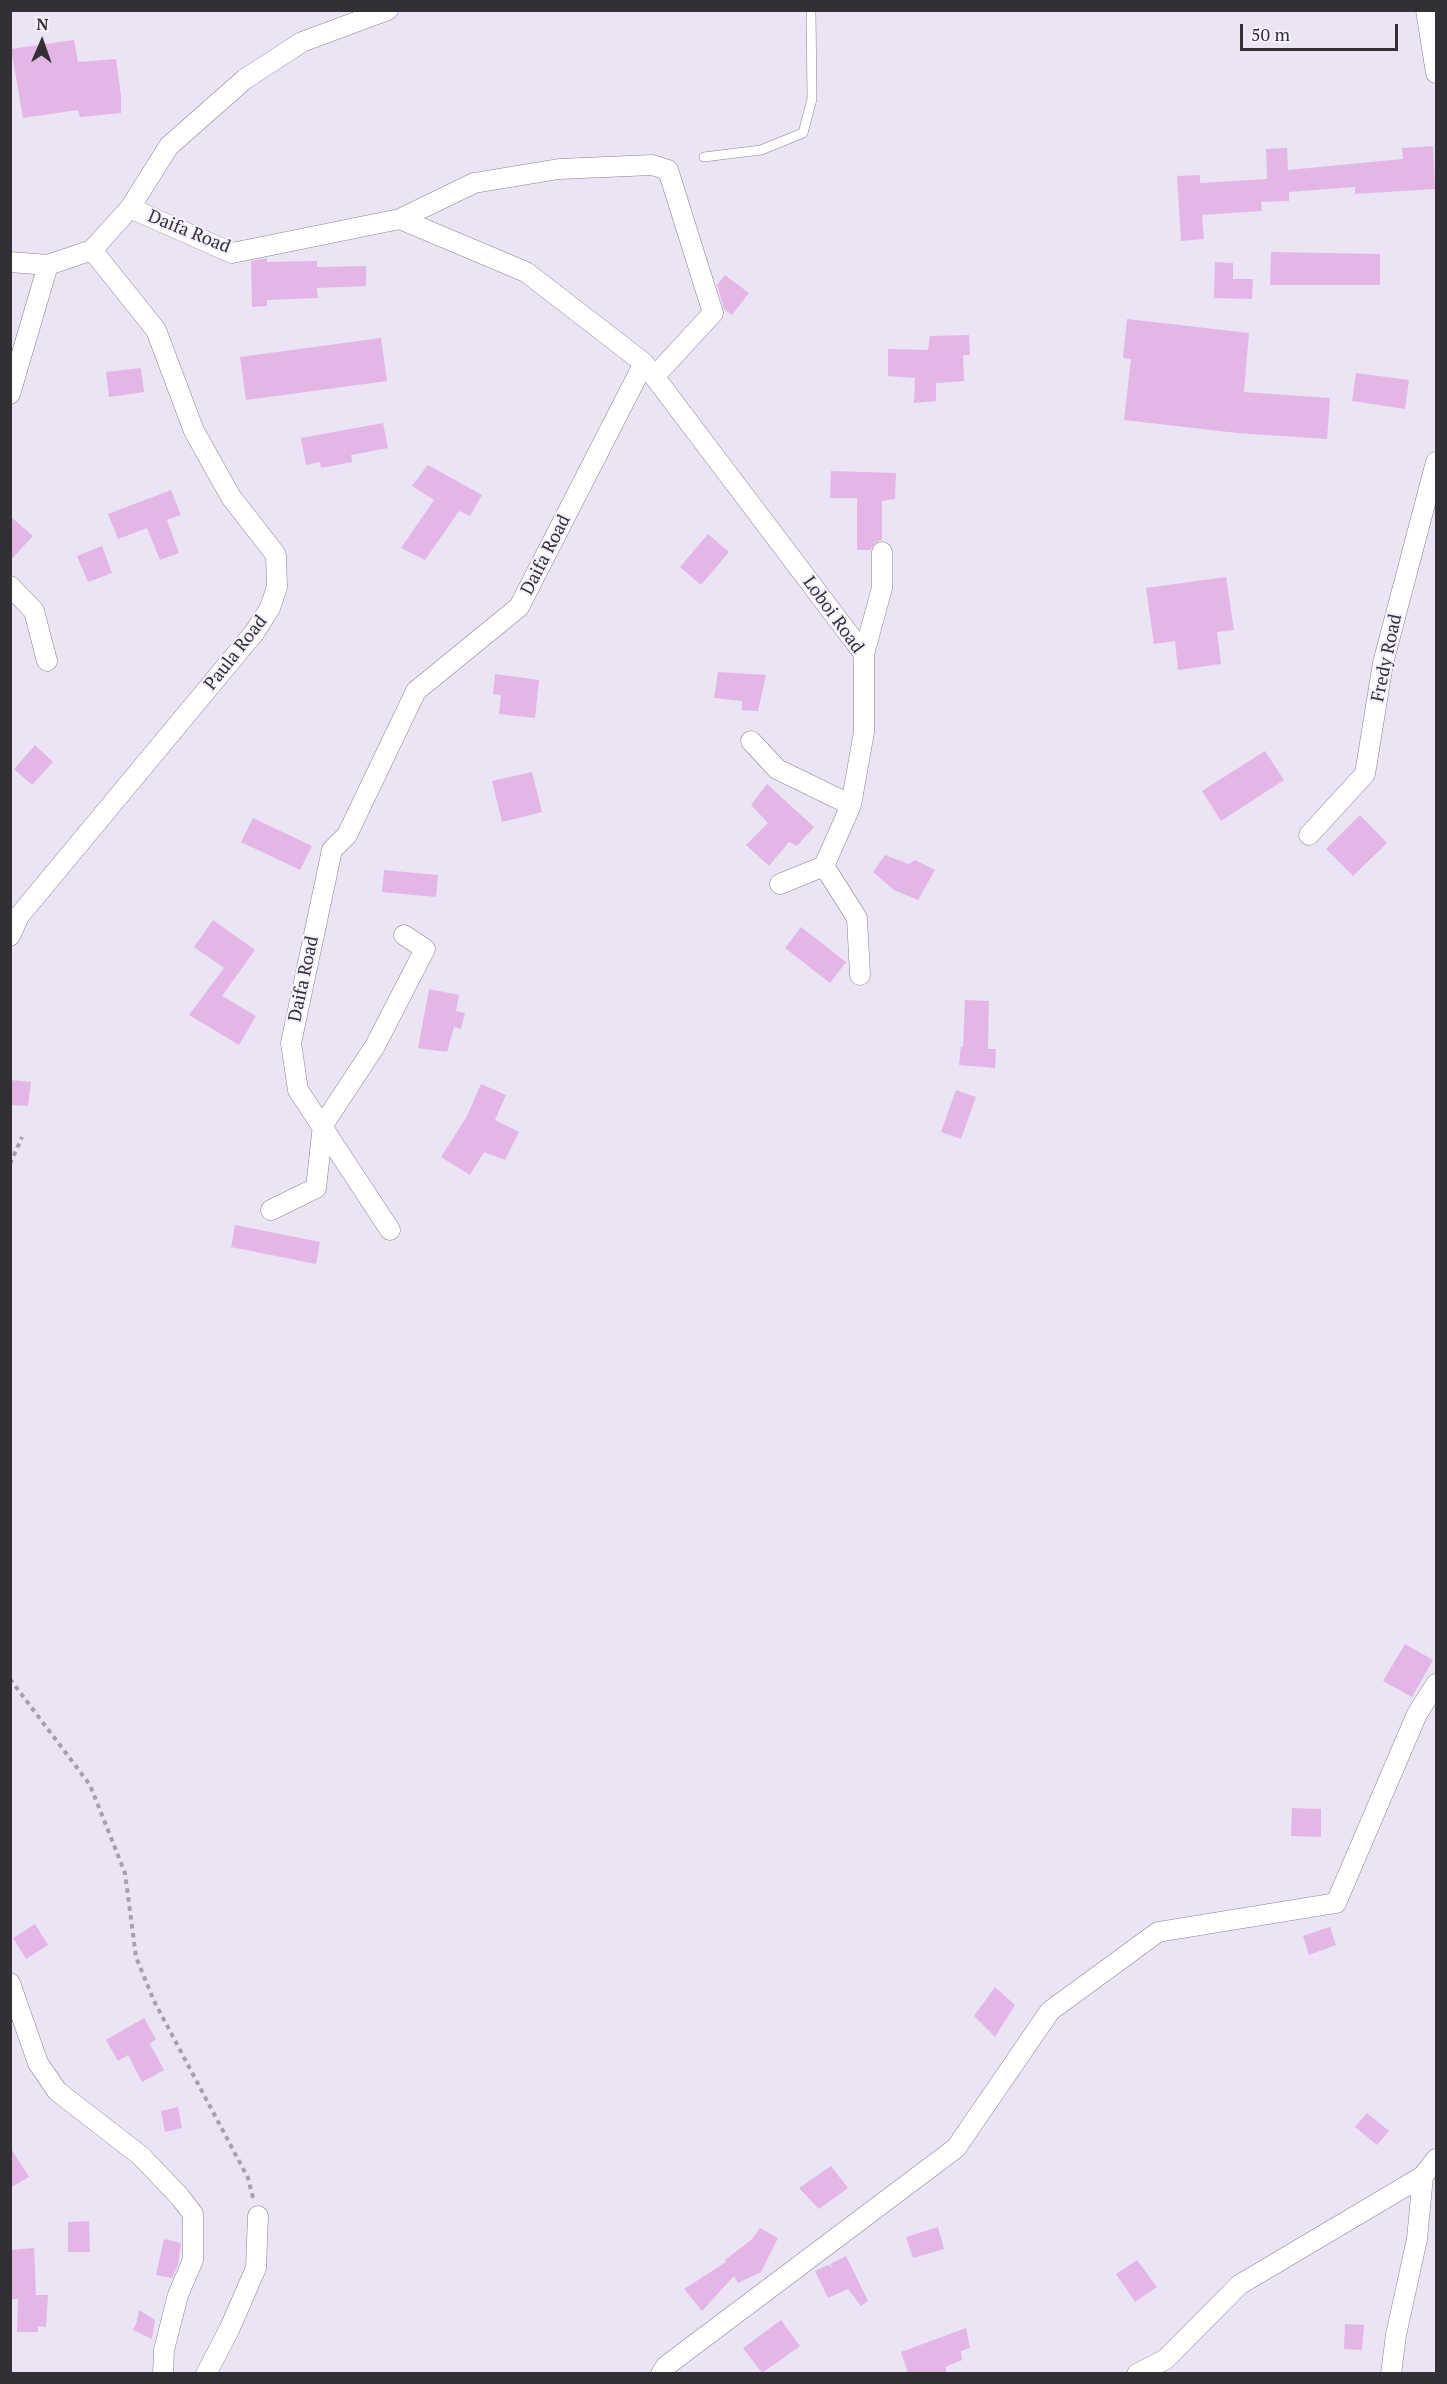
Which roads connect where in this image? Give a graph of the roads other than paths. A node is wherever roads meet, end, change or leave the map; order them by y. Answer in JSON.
{"nodes":[{"id":1,"x":388,"y":10,"type":"edge"},
{"id":2,"x":811,"y":10,"type":"edge"},
{"id":3,"x":1426,"y":10,"type":"edge"},
{"id":4,"x":1437,"y":73,"type":"edge"},
{"id":5,"x":704,"y":157,"type":"dead end"},
{"id":6,"x":130,"y":208,"type":"junction"},
{"id":7,"x":400,"y":219,"type":"junction"},
{"id":8,"x":92,"y":250,"type":"junction"},
{"id":9,"x":10,"y":262,"type":"edge"},
{"id":10,"x":48,"y":265,"type":"junction"},
{"id":11,"x":649,"y":370,"type":"junction"},
{"id":12,"x":10,"y":394,"type":"edge"},
{"id":13,"x":1437,"y":462,"type":"edge"},
{"id":14,"x":882,"y":552,"type":"dead end"},
{"id":15,"x":10,"y":586,"type":"edge"},
{"id":16,"x":864,"y":654,"type":"junction"},
{"id":17,"x":47,"y":661,"type":"dead end"},
{"id":18,"x":751,"y":741,"type":"dead end"},
{"id":19,"x":851,"y":806,"type":"junction"},
{"id":20,"x":1310,"y":836,"type":"dead end"},
{"id":21,"x":824,"y":866,"type":"junction"},
{"id":22,"x":780,"y":884,"type":"dead end"},
{"id":23,"x":404,"y":934,"type":"dead end"},
{"id":24,"x":10,"y":936,"type":"edge"},
{"id":25,"x":860,"y":975,"type":"dead end"},
{"id":26,"x":323,"y":1125,"type":"junction"},
{"id":27,"x":271,"y":1210,"type":"dead end"},
{"id":28,"x":390,"y":1230,"type":"dead end"},
{"id":29,"x":1437,"y":1684,"type":"edge"},
{"id":30,"x":10,"y":1983,"type":"edge"},
{"id":31,"x":1437,"y":2158,"type":"edge"},
{"id":32,"x":1423,"y":2176,"type":"junction"},
{"id":33,"x":258,"y":2216,"type":"road end"},
{"id":34,"x":163,"y":2373,"type":"edge"},
{"id":35,"x":206,"y":2373,"type":"edge"},
{"id":36,"x":662,"y":2373,"type":"edge"},
{"id":37,"x":1137,"y":2373,"type":"edge"},
{"id":38,"x":1391,"y":2373,"type":"edge"}],
"edges":[{"from":1,"to":6,"type":"street"},
{"from":2,"to":5,"type":"lane"},
{"from":3,"to":4,"type":"street"},
{"from":6,"to":7,"type":"street","name":"Daifa Road"},
{"from":6,"to":8,"type":"street"},
{"from":7,"to":11,"type":"street"},
{"from":7,"to":11,"type":"street","name":"Daifa Road"},
{"from":8,"to":10,"type":"street"},
{"from":8,"to":24,"type":"street","name":"Paula Road"},
{"from":9,"to":10,"type":"street"},
{"from":10,"to":12,"type":"street"},
{"from":11,"to":16,"type":"street","name":"Loboi Road"},
{"from":11,"to":26,"type":"street","name":"Daifa Road"},
{"from":13,"to":20,"type":"street","name":"Fredy Road"},
{"from":14,"to":16,"type":"street"},
{"from":15,"to":17,"type":"street"},
{"from":16,"to":19,"type":"street","name":"Loboi Road"},
{"from":18,"to":19,"type":"street"},
{"from":19,"to":21,"type":"street","name":"Loboi Road"},
{"from":21,"to":22,"type":"street"},
{"from":21,"to":25,"type":"street"},
{"from":23,"to":26,"type":"street"},
{"from":26,"to":27,"type":"street"},
{"from":26,"to":28,"type":"street","name":"Daifa Road"},
{"from":29,"to":36,"type":"street"},
{"from":30,"to":34,"type":"street"},
{"from":31,"to":32,"type":"street"},
{"from":32,"to":37,"type":"street"},
{"from":32,"to":38,"type":"street"},
{"from":33,"to":35,"type":"street"}]}
